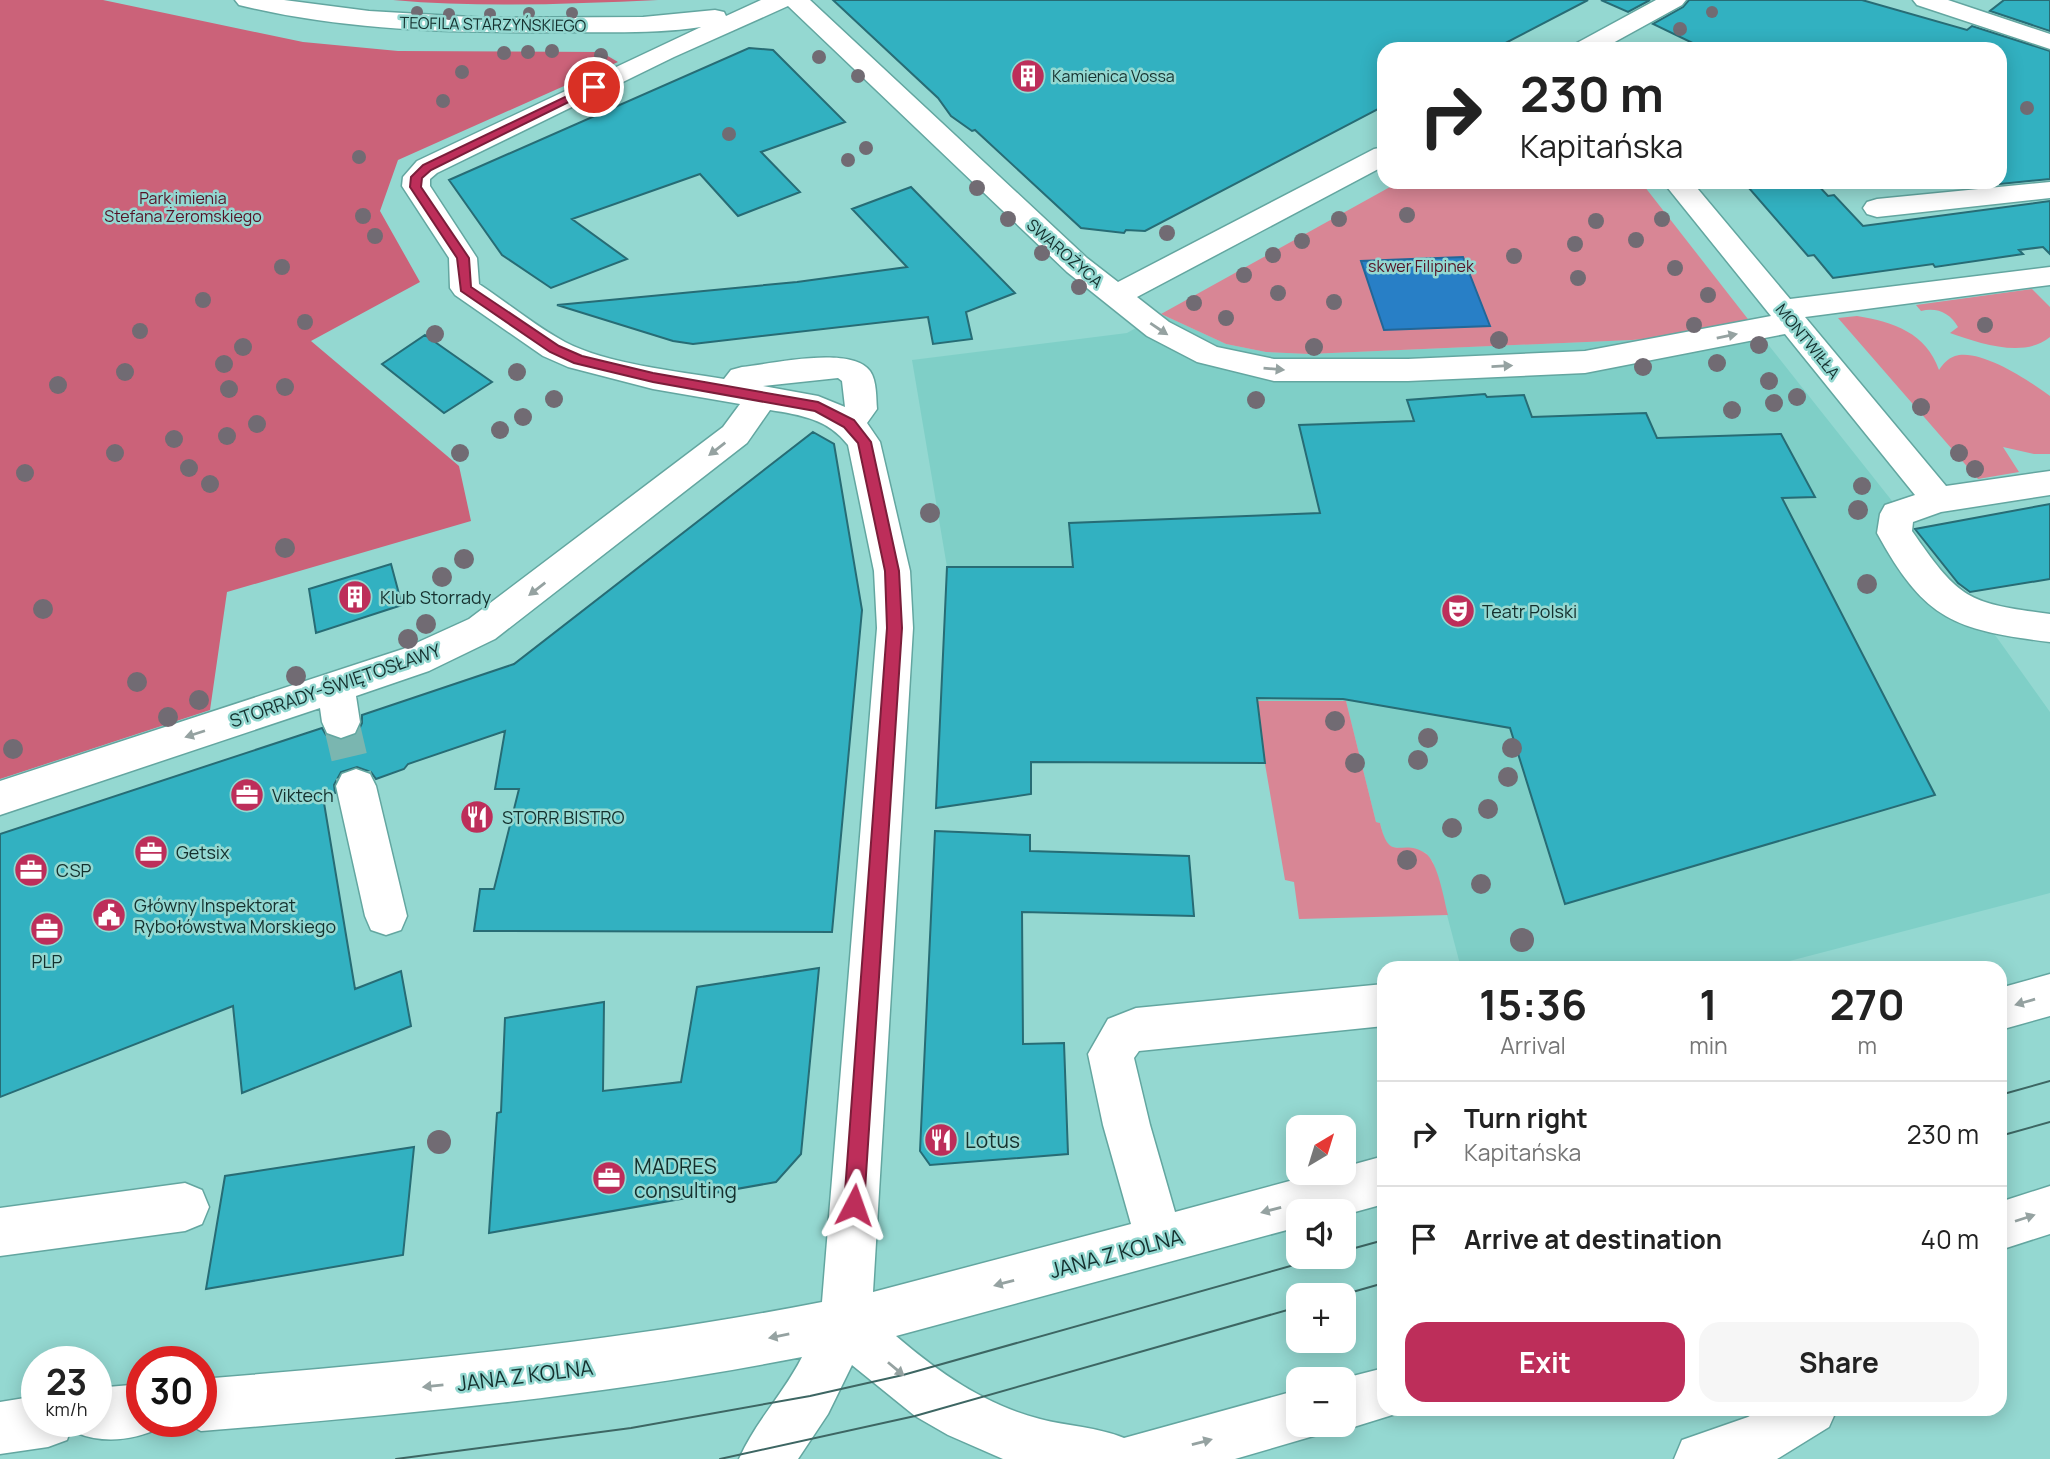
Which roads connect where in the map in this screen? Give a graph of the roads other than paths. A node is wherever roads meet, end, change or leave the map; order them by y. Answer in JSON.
{"nodes":[{"id":1,"x":247,"y":0,"type":"edge"},
{"id":2,"x":779,"y":0,"type":"edge"},
{"id":3,"x":796,"y":0,"type":"edge"},
{"id":4,"x":1674,"y":0,"type":"edge"},
{"id":5,"x":1925,"y":0,"type":"edge"},
{"id":6,"x":1954,"y":4,"type":"edge"},
{"id":7,"x":661,"y":38,"type":"junction"},
{"id":8,"x":1597,"y":42,"type":"edge"},
{"id":9,"x":2050,"y":42,"type":"edge"},
{"id":10,"x":1377,"y":159,"type":"edge"},
{"id":11,"x":1683,"y":189,"type":"edge"},
{"id":12,"x":2050,"y":190,"type":"edge"},
{"id":13,"x":1877,"y":208,"type":"dead end"},
{"id":14,"x":2050,"y":276,"type":"edge"},
{"id":15,"x":1115,"y":296,"type":"junction"},
{"id":16,"x":1788,"y":316,"type":"junction"},
{"id":17,"x":746,"y":395,"type":"junction"},
{"id":18,"x":849,"y":423,"type":"junction"},
{"id":19,"x":2050,"y":483,"type":"edge"},
{"id":20,"x":1938,"y":500,"type":"junction"},
{"id":21,"x":2050,"y":628,"type":"edge"},
{"id":22,"x":356,"y":786,"type":"tunnel mouth"},
{"id":23,"x":0,"y":798,"type":"edge"},
{"id":24,"x":386,"y":916,"type":"dead end"},
{"id":25,"x":2050,"y":995,"type":"edge"},
{"id":26,"x":1377,"y":1006,"type":"edge"},
{"id":27,"x":2007,"y":1007,"type":"edge"},
{"id":28,"x":1377,"y":1182,"type":"edge"},
{"id":29,"x":185,"y":1207,"type":"dead end"},
{"id":30,"x":2050,"y":1210,"type":"edge"},
{"id":31,"x":2007,"y":1224,"type":"edge"},
{"id":32,"x":0,"y":1232,"type":"edge"},
{"id":33,"x":1160,"y":1241,"type":"junction"},
{"id":34,"x":846,"y":1323,"type":"junction"},
{"id":35,"x":1377,"y":1396,"type":"edge"},
{"id":36,"x":1356,"y":1402,"type":"edge"},
{"id":37,"x":217,"y":1404,"type":"edge"},
{"id":38,"x":1799,"y":1416,"type":"edge"},
{"id":39,"x":1286,"y":1419,"type":"edge"},
{"id":40,"x":21,"y":1424,"type":"edge"},
{"id":41,"x":0,"y":1427,"type":"edge"},
{"id":42,"x":766,"y":1459,"type":"edge"},
{"id":43,"x":1130,"y":1459,"type":"edge"},
{"id":44,"x":1701,"y":1459,"type":"edge"}],
"edges":[{"from":1,"to":7,"type":"street","name":"TEOFILA STARZYŃSKIEGO"},
{"from":2,"to":7,"type":"street"},
{"from":3,"to":15,"type":"street","name":"SWAROŻYCA"},
{"from":4,"to":8,"type":"street"},
{"from":5,"to":6,"type":"street"},
{"from":6,"to":9,"type":"street"},
{"from":7,"to":17,"type":"street"},
{"from":10,"to":15,"type":"street","name":"SWAROŻYCA"},
{"from":11,"to":16,"type":"street","name":"MONTWIŁŁA"},
{"from":12,"to":13,"type":"street"},
{"from":14,"to":16,"type":"street"},
{"from":15,"to":16,"type":"street","one_way":true},
{"from":16,"to":20,"type":"street","name":"MONTWIŁŁA"},
{"from":17,"to":18,"type":"street"},
{"from":17,"to":18,"type":"street"},
{"from":17,"to":23,"type":"street","name":"STORRADY-ŚWIĘTOSŁAWY","one_way":true},
{"from":18,"to":34,"type":"street"},
{"from":19,"to":20,"type":"street"},
{"from":20,"to":21,"type":"street"},
{"from":22,"to":24,"type":"street"},
{"from":25,"to":27,"type":"street","one_way":true},
{"from":26,"to":33,"type":"street"},
{"from":28,"to":33,"type":"street","name":"JANA Z KOLNA","one_way":true},
{"from":29,"to":32,"type":"street"},
{"from":31,"to":30,"type":"street","one_way":true},
{"from":33,"to":34,"type":"street","name":"JANA Z KOLNA","one_way":true},
{"from":34,"to":37,"type":"street","name":"JANA Z KOLNA","one_way":true},
{"from":34,"to":42,"type":"street"},
{"from":34,"to":43,"type":"street","one_way":true},
{"from":35,"to":36,"type":"street"},
{"from":38,"to":44,"type":"street"},
{"from":43,"to":39,"type":"street","one_way":true},
{"from":40,"to":41,"type":"street"}]}
